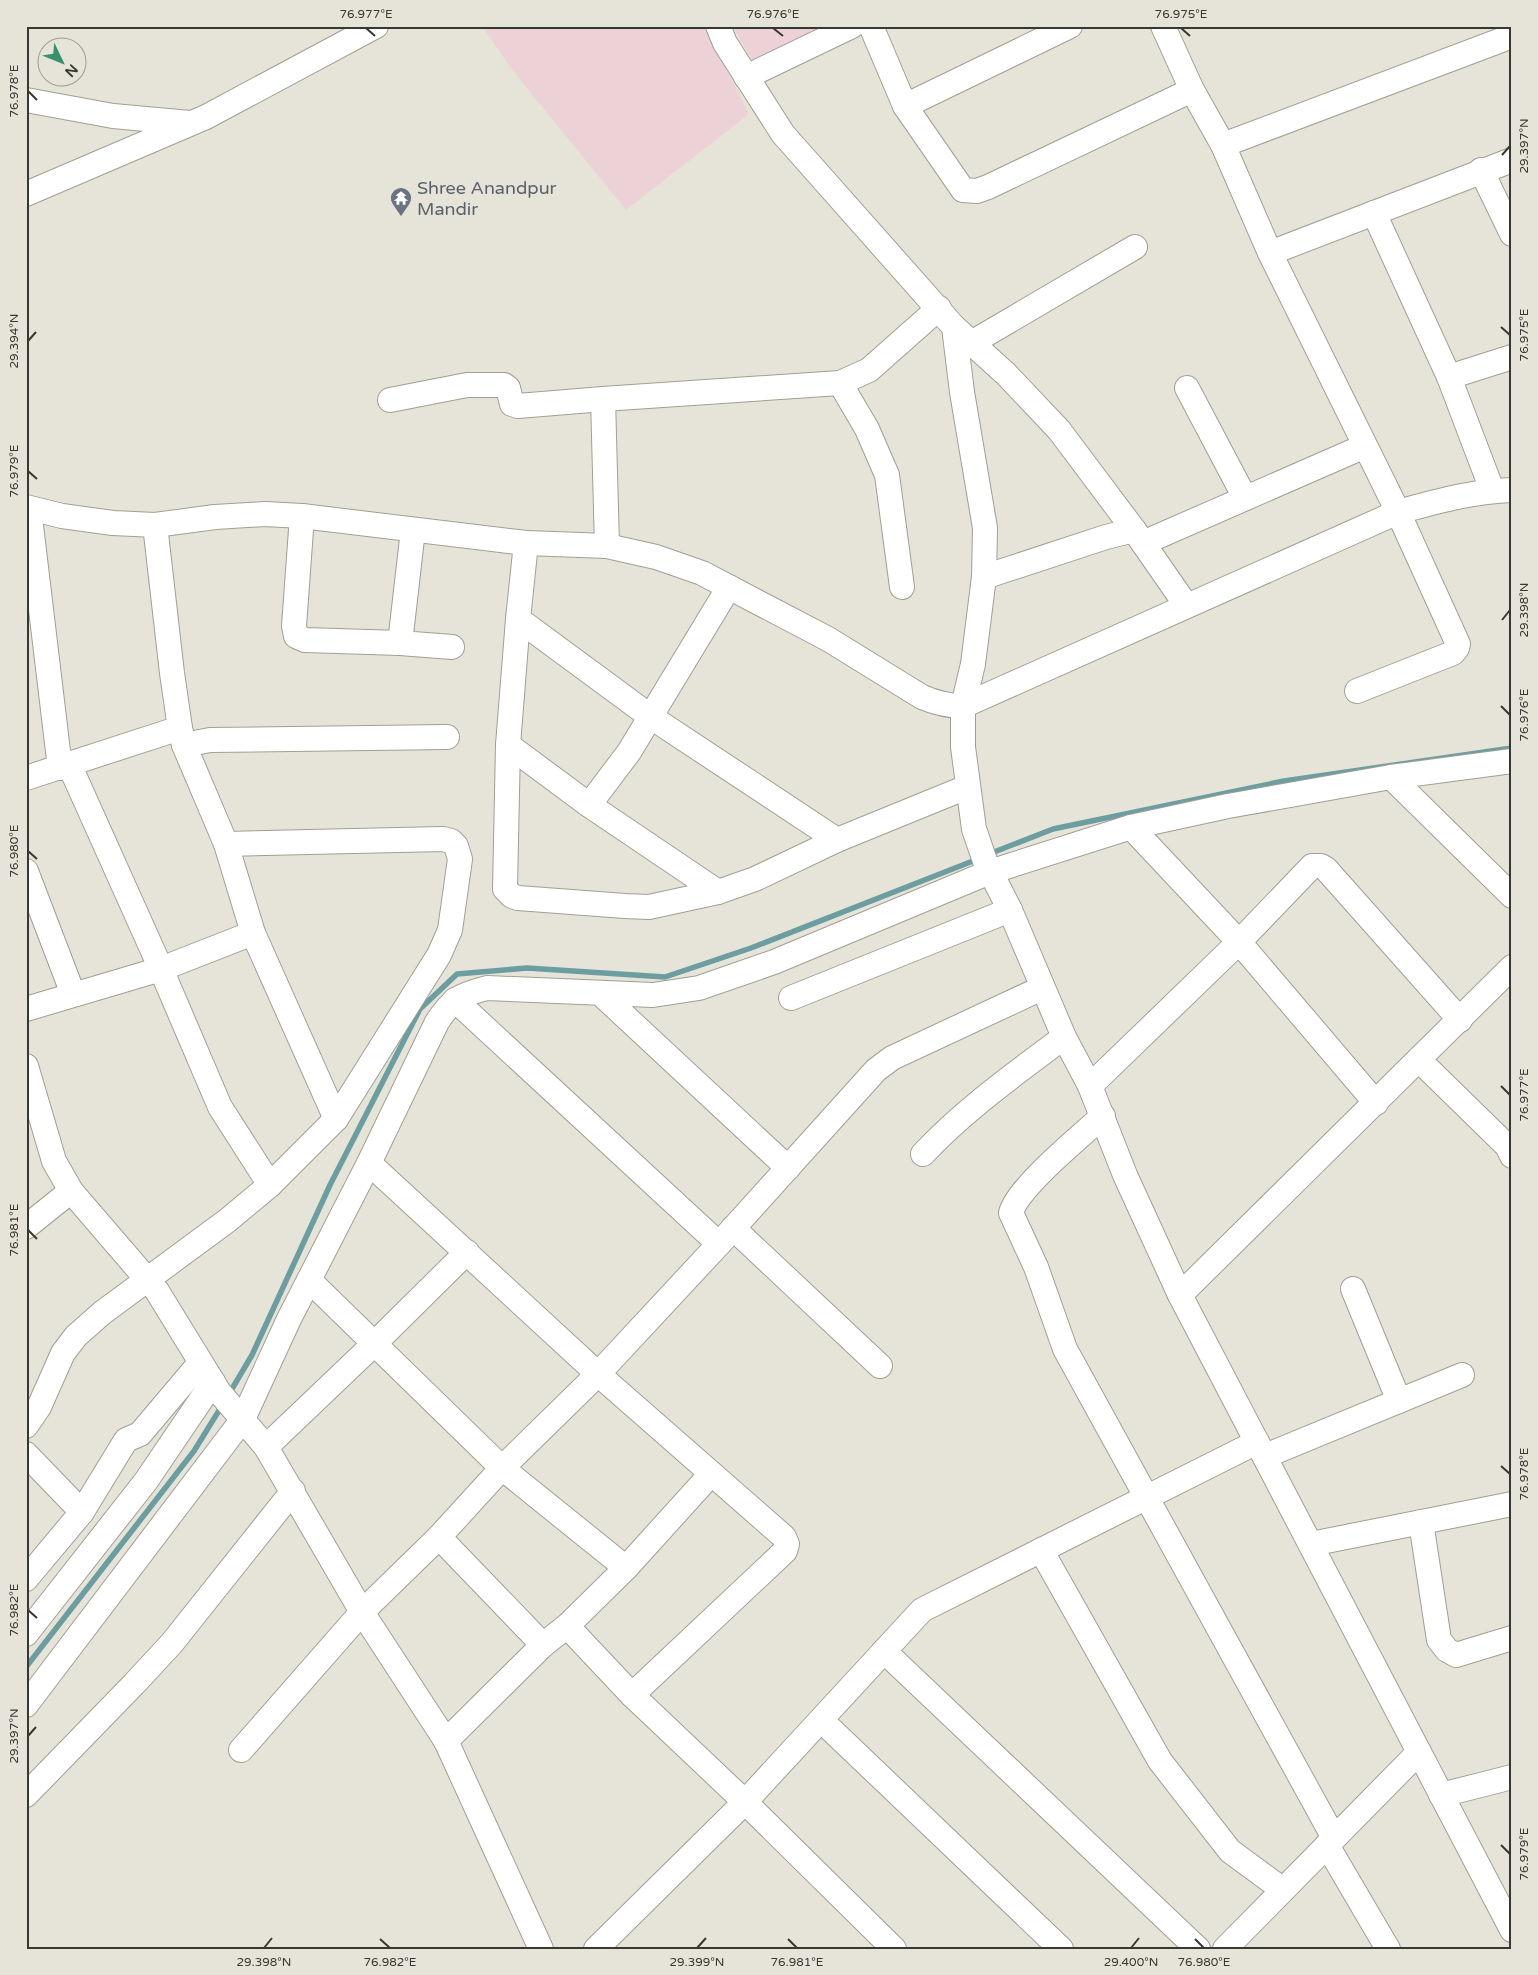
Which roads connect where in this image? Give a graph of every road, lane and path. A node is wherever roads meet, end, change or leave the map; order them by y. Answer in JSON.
{"nodes":[{"id":1,"x":376,"y":26,"type":"edge"},
{"id":2,"x":718,"y":26,"type":"edge"},
{"id":3,"x":852,"y":26,"type":"edge"},
{"id":4,"x":871,"y":26,"type":"edge"},
{"id":5,"x":1070,"y":26,"type":"edge"},
{"id":6,"x":1163,"y":26,"type":"edge"},
{"id":7,"x":1510,"y":39,"type":"edge"},
{"id":8,"x":746,"y":77,"type":"junction"},
{"id":9,"x":1192,"y":90,"type":"junction"},
{"id":10,"x":26,"y":100,"type":"edge"},
{"id":11,"x":905,"y":106,"type":"junction"},
{"id":12,"x":192,"y":123,"type":"junction"},
{"id":13,"x":1223,"y":145,"type":"junction"},
{"id":14,"x":1512,"y":160,"type":"edge"},
{"id":15,"x":1481,"y":170,"type":"junction"},
{"id":16,"x":26,"y":194,"type":"edge"},
{"id":17,"x":1374,"y":213,"type":"junction"},
{"id":18,"x":1512,"y":234,"type":"edge"},
{"id":19,"x":1135,"y":247,"type":"dead end"},
{"id":20,"x":1270,"y":253,"type":"junction"},
{"id":21,"x":939,"y":308,"type":"junction"},
{"id":22,"x":954,"y":327,"type":"junction"},
{"id":23,"x":973,"y":342,"type":"junction"},
{"id":24,"x":1512,"y":356,"type":"edge"},
{"id":25,"x":1449,"y":377,"type":"junction"},
{"id":26,"x":840,"y":383,"type":"junction"},
{"id":27,"x":1187,"y":388,"type":"dead end"},
{"id":28,"x":603,"y":399,"type":"junction"},
{"id":29,"x":390,"y":400,"type":"dead end"},
{"id":30,"x":1365,"y":446,"type":"junction"},
{"id":31,"x":1502,"y":490,"type":"edge"},
{"id":32,"x":1245,"y":498,"type":"junction"},
{"id":33,"x":27,"y":508,"type":"edge"},
{"id":34,"x":1398,"y":512,"type":"junction"},
{"id":35,"x":302,"y":516,"type":"junction"},
{"id":36,"x":155,"y":525,"type":"junction"},
{"id":37,"x":413,"y":530,"type":"junction"},
{"id":38,"x":1139,"y":537,"type":"junction"},
{"id":39,"x":526,"y":543,"type":"junction"},
{"id":40,"x":607,"y":546,"type":"junction"},
{"id":41,"x":984,"y":577,"type":"junction"},
{"id":42,"x":902,"y":587,"type":"dead end"},
{"id":43,"x":729,"y":588,"type":"junction"},
{"id":44,"x":1186,"y":605,"type":"junction"},
{"id":45,"x":518,"y":619,"type":"junction"},
{"id":46,"x":400,"y":643,"type":"junction"},
{"id":47,"x":452,"y":646,"type":"dead end"},
{"id":48,"x":1357,"y":691,"type":"dead end"},
{"id":49,"x":963,"y":706,"type":"junction"},
{"id":50,"x":651,"y":717,"type":"junction"},
{"id":51,"x":182,"y":736,"type":"junction"},
{"id":52,"x":447,"y":738,"type":"dead end"},
{"id":53,"x":508,"y":745,"type":"junction"},
{"id":54,"x":1512,"y":761,"type":"edge"},
{"id":55,"x":65,"y":766,"type":"junction"},
{"id":56,"x":26,"y":778,"type":"edge"},
{"id":57,"x":1391,"y":778,"type":"junction"},
{"id":58,"x":967,"y":787,"type":"junction"},
{"id":59,"x":589,"y":805,"type":"junction"},
{"id":60,"x":1131,"y":827,"type":"junction"},
{"id":61,"x":837,"y":840,"type":"junction"},
{"id":62,"x":226,"y":844,"type":"junction"},
{"id":63,"x":988,"y":866,"type":"junction"},
{"id":64,"x":26,"y":871,"type":"edge"},
{"id":65,"x":718,"y":892,"type":"junction"},
{"id":66,"x":1512,"y":896,"type":"edge"},
{"id":67,"x":1010,"y":910,"type":"junction"},
{"id":68,"x":254,"y":933,"type":"junction"},
{"id":69,"x":1239,"y":942,"type":"junction"},
{"id":70,"x":1512,"y":967,"type":"edge"},
{"id":71,"x":161,"y":969,"type":"junction"},
{"id":72,"x":1042,"y":988,"type":"junction"},
{"id":73,"x":73,"y":994,"type":"junction"},
{"id":74,"x":601,"y":994,"type":"junction"},
{"id":75,"x":791,"y":998,"type":"dead end"},
{"id":76,"x":455,"y":1000,"type":"junction"},
{"id":77,"x":26,"y":1009,"type":"edge"},
{"id":78,"x":1460,"y":1020,"type":"junction"},
{"id":79,"x":1064,"y":1037,"type":"junction"},
{"id":80,"x":1419,"y":1060,"type":"junction"},
{"id":81,"x":26,"y":1066,"type":"edge"},
{"id":82,"x":1090,"y":1086,"type":"junction"},
{"id":83,"x":1376,"y":1103,"type":"junction"},
{"id":84,"x":1103,"y":1116,"type":"junction"},
{"id":85,"x":336,"y":1119,"type":"junction"},
{"id":86,"x":923,"y":1154,"type":"dead end"},
{"id":87,"x":1512,"y":1156,"type":"edge"},
{"id":88,"x":369,"y":1163,"type":"junction"},
{"id":89,"x":788,"y":1168,"type":"junction"},
{"id":90,"x":270,"y":1185,"type":"junction"},
{"id":91,"x":70,"y":1191,"type":"junction"},
{"id":92,"x":26,"y":1227,"type":"edge"},
{"id":93,"x":726,"y":1236,"type":"junction"},
{"id":94,"x":466,"y":1252,"type":"junction"},
{"id":95,"x":309,"y":1280,"type":"junction"},
{"id":96,"x":147,"y":1281,"type":"junction"},
{"id":97,"x":1353,"y":1289,"type":"dead end"},
{"id":98,"x":1180,"y":1295,"type":"junction"},
{"id":99,"x":374,"y":1344,"type":"junction"},
{"id":100,"x":880,"y":1366,"type":"dead end"},
{"id":101,"x":598,"y":1374,"type":"junction"},
{"id":102,"x":1462,"y":1375,"type":"dead end"},
{"id":103,"x":222,"y":1393,"type":"junction"},
{"id":104,"x":1399,"y":1401,"type":"junction"},
{"id":105,"x":26,"y":1426,"type":"edge"},
{"id":106,"x":266,"y":1447,"type":"junction"},
{"id":107,"x":1261,"y":1449,"type":"junction"},
{"id":108,"x":26,"y":1454,"type":"edge"},
{"id":109,"x":502,"y":1468,"type":"junction"},
{"id":110,"x":711,"y":1474,"type":"junction"},
{"id":111,"x":293,"y":1491,"type":"junction"},
{"id":112,"x":1147,"y":1497,"type":"junction"},
{"id":113,"x":1512,"y":1504,"type":"edge"},
{"id":114,"x":82,"y":1512,"type":"junction"},
{"id":115,"x":1421,"y":1522,"type":"junction"},
{"id":116,"x":439,"y":1537,"type":"junction"},
{"id":117,"x":1311,"y":1544,"type":"junction"},
{"id":118,"x":1041,"y":1550,"type":"junction"},
{"id":119,"x":626,"y":1568,"type":"junction"},
{"id":120,"x":26,"y":1579,"type":"edge"},
{"id":121,"x":362,"y":1612,"type":"junction"},
{"id":122,"x":567,"y":1626,"type":"junction"},
{"id":123,"x":26,"y":1634,"type":"edge"},
{"id":124,"x":1512,"y":1638,"type":"edge"},
{"id":125,"x":543,"y":1645,"type":"junction"},
{"id":126,"x":884,"y":1651,"type":"junction"},
{"id":127,"x":632,"y":1695,"type":"junction"},
{"id":128,"x":26,"y":1705,"type":"edge"},
{"id":129,"x":821,"y":1720,"type":"junction"},
{"id":130,"x":446,"y":1741,"type":"junction"},
{"id":131,"x":241,"y":1750,"type":"dead end"},
{"id":132,"x":1419,"y":1752,"type":"junction"},
{"id":133,"x":1512,"y":1777,"type":"edge"},
{"id":134,"x":26,"y":1795,"type":"edge"},
{"id":135,"x":1442,"y":1795,"type":"junction"},
{"id":136,"x":745,"y":1802,"type":"junction"},
{"id":137,"x":1331,"y":1842,"type":"junction"},
{"id":138,"x":1282,"y":1890,"type":"junction"},
{"id":139,"x":1512,"y":1930,"type":"edge"},
{"id":140,"x":541,"y":1949,"type":"edge"},
{"id":141,"x":596,"y":1949,"type":"edge"},
{"id":142,"x":894,"y":1949,"type":"edge"},
{"id":143,"x":1061,"y":1949,"type":"edge"},
{"id":144,"x":1198,"y":1949,"type":"edge"},
{"id":145,"x":1225,"y":1949,"type":"edge"},
{"id":146,"x":1388,"y":1949,"type":"edge"}],
"edges":[{"from":1,"to":12,"type":"street"},
{"from":2,"to":8,"type":"street"},
{"from":3,"to":8,"type":"street"},
{"from":4,"to":11,"type":"street"},
{"from":5,"to":11,"type":"street"},
{"from":6,"to":9,"type":"street"},
{"from":7,"to":13,"type":"street"},
{"from":8,"to":21,"type":"street"},
{"from":9,"to":11,"type":"street"},
{"from":9,"to":13,"type":"street"},
{"from":10,"to":12,"type":"street"},
{"from":12,"to":16,"type":"street"},
{"from":13,"to":20,"type":"street"},
{"from":14,"to":15,"type":"street"},
{"from":15,"to":17,"type":"street"},
{"from":15,"to":18,"type":"street"},
{"from":17,"to":20,"type":"street"},
{"from":17,"to":25,"type":"street"},
{"from":19,"to":23,"type":"street"},
{"from":20,"to":30,"type":"street"},
{"from":21,"to":22,"type":"street"},
{"from":21,"to":26,"type":"street"},
{"from":22,"to":23,"type":"street"},
{"from":22,"to":41,"type":"street"},
{"from":23,"to":38,"type":"street"},
{"from":24,"to":25,"type":"street"},
{"from":25,"to":31,"type":"street"},
{"from":26,"to":28,"type":"street"},
{"from":26,"to":42,"type":"street"},
{"from":27,"to":32,"type":"street"},
{"from":28,"to":29,"type":"street"},
{"from":28,"to":40,"type":"street"},
{"from":30,"to":32,"type":"street"},
{"from":30,"to":34,"type":"street"},
{"from":31,"to":34,"type":"street"},
{"from":32,"to":38,"type":"street"},
{"from":33,"to":36,"type":"street"},
{"from":33,"to":55,"type":"street"},
{"from":34,"to":44,"type":"street"},
{"from":34,"to":48,"type":"street"},
{"from":35,"to":36,"type":"street"},
{"from":35,"to":37,"type":"street"},
{"from":35,"to":46,"type":"street"},
{"from":36,"to":51,"type":"street"},
{"from":37,"to":39,"type":"street"},
{"from":37,"to":46,"type":"street"},
{"from":38,"to":41,"type":"street"},
{"from":38,"to":44,"type":"street"},
{"from":39,"to":40,"type":"street"},
{"from":39,"to":45,"type":"street"},
{"from":40,"to":43,"type":"street"},
{"from":41,"to":49,"type":"street"},
{"from":43,"to":49,"type":"street"},
{"from":43,"to":50,"type":"street"},
{"from":44,"to":49,"type":"street"},
{"from":45,"to":50,"type":"street"},
{"from":45,"to":53,"type":"street"},
{"from":46,"to":47,"type":"street"},
{"from":49,"to":58,"type":"street"},
{"from":50,"to":59,"type":"street"},
{"from":50,"to":61,"type":"street"},
{"from":51,"to":52,"type":"street"},
{"from":51,"to":55,"type":"street"},
{"from":51,"to":62,"type":"street"},
{"from":53,"to":59,"type":"street"},
{"from":53,"to":65,"type":"street"},
{"from":54,"to":57,"type":"street"},
{"from":55,"to":56,"type":"street"},
{"from":55,"to":71,"type":"street"},
{"from":57,"to":60,"type":"street"},
{"from":57,"to":66,"type":"street"},
{"from":58,"to":61,"type":"street"},
{"from":58,"to":63,"type":"street"},
{"from":59,"to":65,"type":"street"},
{"from":60,"to":63,"type":"street"},
{"from":60,"to":69,"type":"street"},
{"from":61,"to":65,"type":"street"},
{"from":62,"to":68,"type":"street"},
{"from":62,"to":85,"type":"street"},
{"from":63,"to":67,"type":"street"},
{"from":63,"to":74,"type":"street"},
{"from":64,"to":73,"type":"street"},
{"from":67,"to":72,"type":"street"},
{"from":67,"to":75,"type":"street"},
{"from":68,"to":71,"type":"street"},
{"from":68,"to":85,"type":"street"},
{"from":69,"to":78,"type":"street"},
{"from":69,"to":82,"type":"street"},
{"from":69,"to":83,"type":"street"},
{"from":70,"to":78,"type":"street"},
{"from":71,"to":73,"type":"street"},
{"from":71,"to":90,"type":"street"},
{"from":72,"to":79,"type":"street"},
{"from":72,"to":89,"type":"street"},
{"from":73,"to":77,"type":"street"},
{"from":74,"to":76,"type":"street"},
{"from":74,"to":89,"type":"street"},
{"from":76,"to":88,"type":"street"},
{"from":76,"to":93,"type":"street"},
{"from":78,"to":80,"type":"street"},
{"from":79,"to":82,"type":"street"},
{"from":79,"to":86,"type":"street"},
{"from":80,"to":83,"type":"street"},
{"from":80,"to":87,"type":"street"},
{"from":81,"to":91,"type":"street"},
{"from":82,"to":84,"type":"street"},
{"from":83,"to":98,"type":"street"},
{"from":84,"to":98,"type":"street"},
{"from":84,"to":112,"type":"street"},
{"from":85,"to":90,"type":"street"},
{"from":88,"to":94,"type":"street"},
{"from":88,"to":95,"type":"street"},
{"from":89,"to":93,"type":"street"},
{"from":90,"to":96,"type":"street"},
{"from":91,"to":92,"type":"street"},
{"from":91,"to":96,"type":"street"},
{"from":93,"to":100,"type":"street"},
{"from":93,"to":101,"type":"street"},
{"from":94,"to":99,"type":"street"},
{"from":94,"to":101,"type":"street"},
{"from":95,"to":99,"type":"street"},
{"from":95,"to":103,"type":"street"},
{"from":96,"to":103,"type":"street"},
{"from":96,"to":105,"type":"street"},
{"from":97,"to":104,"type":"street"},
{"from":98,"to":107,"type":"street"},
{"from":99,"to":106,"type":"street"},
{"from":99,"to":109,"type":"street"},
{"from":101,"to":109,"type":"street"},
{"from":101,"to":110,"type":"street"},
{"from":102,"to":104,"type":"street"},
{"from":103,"to":106,"type":"street"},
{"from":103,"to":114,"type":"street"},
{"from":103,"to":123,"type":"street"},
{"from":103,"to":128,"type":"street"},
{"from":104,"to":107,"type":"street"},
{"from":106,"to":111,"type":"street"},
{"from":107,"to":112,"type":"street"},
{"from":107,"to":117,"type":"street"},
{"from":108,"to":114,"type":"street"},
{"from":109,"to":116,"type":"street"},
{"from":109,"to":119,"type":"street"},
{"from":110,"to":119,"type":"street"},
{"from":110,"to":127,"type":"street"},
{"from":111,"to":121,"type":"street"},
{"from":111,"to":134,"type":"street"},
{"from":112,"to":118,"type":"street"},
{"from":112,"to":137,"type":"street"},
{"from":113,"to":115,"type":"street"},
{"from":114,"to":120,"type":"street"},
{"from":115,"to":117,"type":"street"},
{"from":115,"to":124,"type":"street"},
{"from":116,"to":121,"type":"street"},
{"from":116,"to":125,"type":"street"},
{"from":117,"to":132,"type":"street"},
{"from":118,"to":126,"type":"street"},
{"from":118,"to":138,"type":"street"},
{"from":119,"to":122,"type":"street"},
{"from":121,"to":130,"type":"street"},
{"from":121,"to":131,"type":"street"},
{"from":122,"to":125,"type":"street"},
{"from":122,"to":127,"type":"street"},
{"from":125,"to":130,"type":"street"},
{"from":126,"to":129,"type":"street"},
{"from":126,"to":144,"type":"street"},
{"from":127,"to":136,"type":"street"},
{"from":129,"to":136,"type":"street"},
{"from":129,"to":143,"type":"street"},
{"from":130,"to":140,"type":"street"},
{"from":132,"to":135,"type":"street"},
{"from":132,"to":137,"type":"street"},
{"from":133,"to":135,"type":"street"},
{"from":135,"to":139,"type":"street"},
{"from":136,"to":141,"type":"street"},
{"from":136,"to":142,"type":"street"},
{"from":137,"to":138,"type":"street"},
{"from":137,"to":146,"type":"street"},
{"from":138,"to":145,"type":"street"}]}
